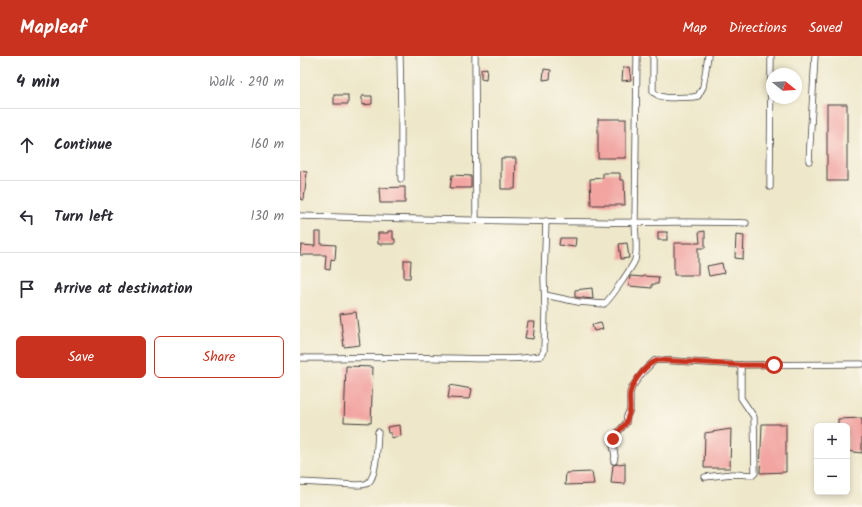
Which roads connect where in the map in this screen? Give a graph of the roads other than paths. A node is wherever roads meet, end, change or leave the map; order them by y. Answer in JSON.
{"nodes":[{"id":1,"x":400,"y":56,"type":"edge"},
{"id":2,"x":475,"y":56,"type":"edge"},
{"id":3,"x":653,"y":56,"type":"edge"},
{"id":4,"x":708,"y":56,"type":"edge"},
{"id":5,"x":772,"y":56,"type":"edge"},
{"id":6,"x":815,"y":56,"type":"edge"},
{"id":7,"x":638,"y":57,"type":"edge"},
{"id":8,"x":809,"y":161,"type":"dead end"},
{"id":9,"x":401,"y":179,"type":"dead end"},
{"id":10,"x":770,"y":187,"type":"dead end"},
{"id":11,"x":300,"y":216,"type":"edge"},
{"id":12,"x":476,"y":220,"type":"junction"},
{"id":13,"x":546,"y":221,"type":"junction"},
{"id":14,"x":635,"y":221,"type":"junction"},
{"id":15,"x":746,"y":223,"type":"dead end"},
{"id":16,"x":545,"y":295,"type":"junction"},
{"id":17,"x":300,"y":358,"type":"edge"},
{"id":18,"x":862,"y":364,"type":"edge"},
{"id":19,"x":741,"y":365,"type":"junction"},
{"id":20,"x":378,"y":432,"type":"dead end"},
{"id":21,"x":614,"y":461,"type":"dead end"},
{"id":22,"x":705,"y":477,"type":"dead end"},
{"id":23,"x":300,"y":482,"type":"edge"}],
"edges":[{"from":1,"to":9,"type":"street"},
{"from":2,"to":12,"type":"street"},
{"from":3,"to":4,"type":"street"},
{"from":5,"to":10,"type":"street"},
{"from":6,"to":8,"type":"street"},
{"from":7,"to":14,"type":"street"},
{"from":11,"to":12,"type":"street"},
{"from":12,"to":13,"type":"street"},
{"from":13,"to":14,"type":"street"},
{"from":13,"to":16,"type":"street"},
{"from":14,"to":15,"type":"street"},
{"from":14,"to":16,"type":"street"},
{"from":16,"to":17,"type":"street"},
{"from":18,"to":19,"type":"street"},
{"from":19,"to":21,"type":"street"},
{"from":19,"to":22,"type":"street"},
{"from":20,"to":23,"type":"street"}]}
